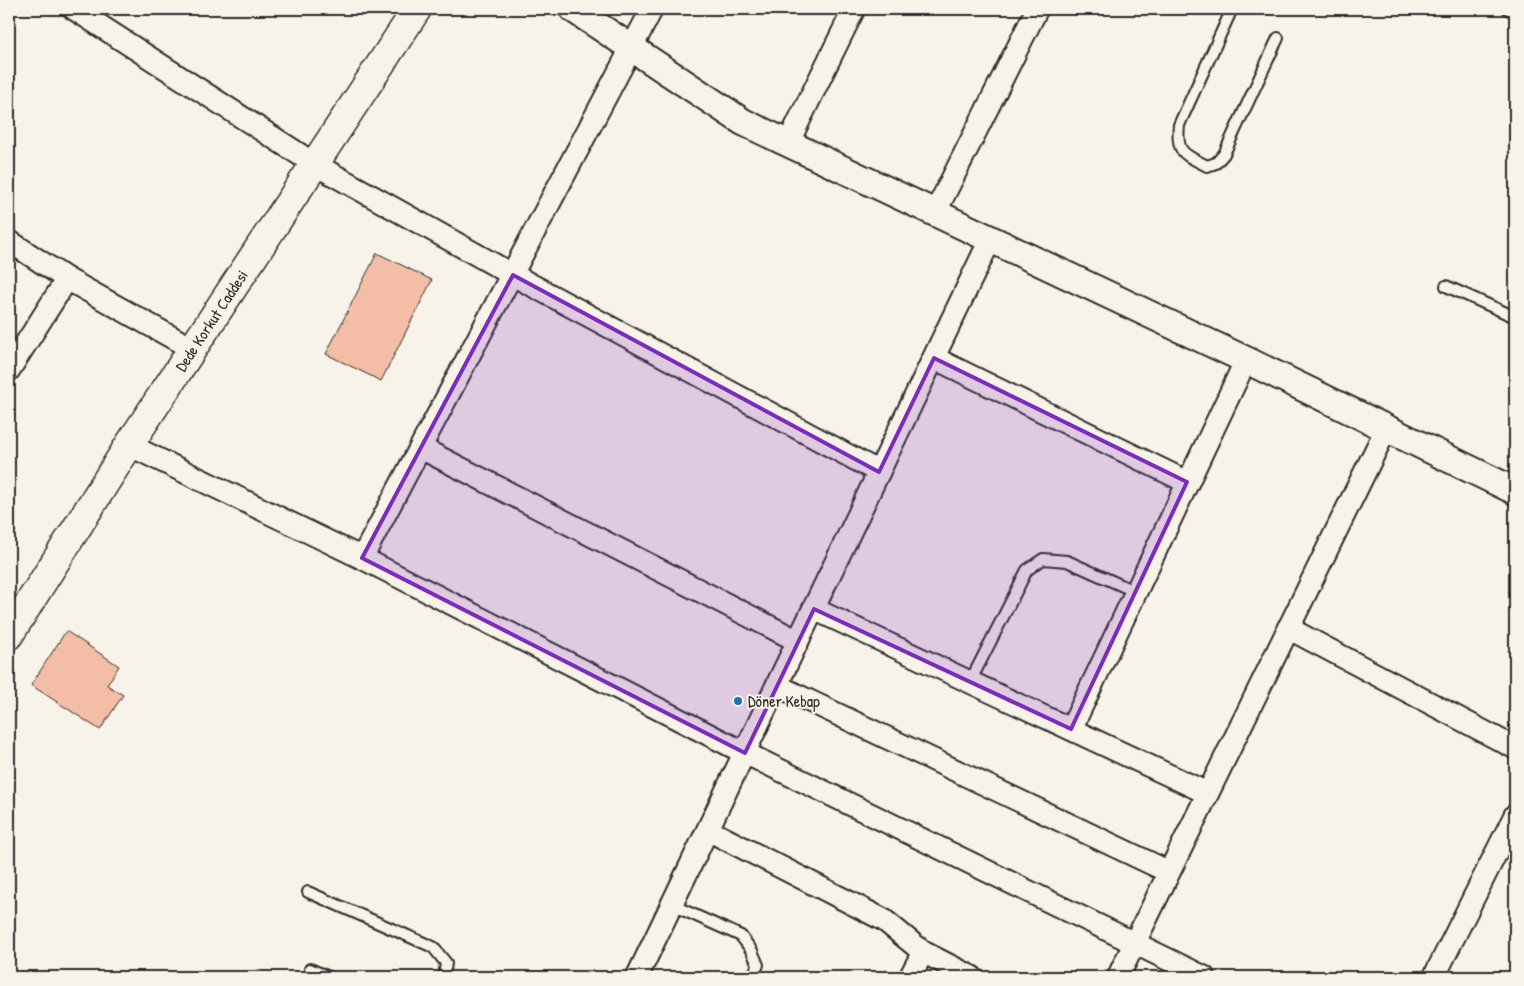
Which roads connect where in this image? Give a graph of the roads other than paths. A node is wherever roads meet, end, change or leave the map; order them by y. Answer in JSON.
{"nodes":[{"id":1,"x":74,"y":9,"type":"edge"},
{"id":2,"x":417,"y":9,"type":"edge"},
{"id":3,"x":574,"y":9,"type":"edge"},
{"id":4,"x":652,"y":9,"type":"edge"},
{"id":5,"x":854,"y":9,"type":"edge"},
{"id":6,"x":1037,"y":9,"type":"edge"},
{"id":7,"x":1232,"y":9,"type":"edge"},
{"id":8,"x":1508,"y":9,"type":"edge"},
{"id":9,"x":1515,"y":12,"type":"edge"},
{"id":10,"x":1278,"y":38,"type":"dead end"},
{"id":11,"x":630,"y":48,"type":"junction"},
{"id":12,"x":788,"y":143,"type":"junction"},
{"id":13,"x":316,"y":165,"type":"junction"},
{"id":14,"x":935,"y":213,"type":"junction"},
{"id":15,"x":990,"y":240,"type":"junction"},
{"id":16,"x":9,"y":242,"type":"edge"},
{"id":17,"x":513,"y":275,"type":"junction"},
{"id":18,"x":67,"y":278,"type":"junction"},
{"id":19,"x":1446,"y":286,"type":"dead end"},
{"id":20,"x":1515,"y":317,"type":"edge"},
{"id":21,"x":193,"y":349,"type":"junction"},
{"id":22,"x":934,"y":358,"type":"junction"},
{"id":23,"x":1246,"y":360,"type":"junction"},
{"id":24,"x":9,"y":370,"type":"edge"},
{"id":25,"x":1386,"y":429,"type":"junction"},
{"id":26,"x":130,"y":445,"type":"junction"},
{"id":27,"x":421,"y":448,"type":"junction"},
{"id":28,"x":879,"y":472,"type":"junction"},
{"id":29,"x":1187,"y":482,"type":"junction"},
{"id":30,"x":1515,"y":491,"type":"edge"},
{"id":31,"x":362,"y":558,"type":"junction"},
{"id":32,"x":1134,"y":591,"type":"junction"},
{"id":33,"x":814,"y":609,"type":"junction"},
{"id":34,"x":1288,"y":628,"type":"junction"},
{"id":35,"x":9,"y":635,"type":"edge"},
{"id":36,"x":798,"y":641,"type":"junction"},
{"id":37,"x":970,"y":682,"type":"junction"},
{"id":38,"x":778,"y":686,"type":"junction"},
{"id":39,"x":1071,"y":729,"type":"junction"},
{"id":40,"x":1515,"y":748,"type":"edge"},
{"id":41,"x":745,"y":753,"type":"junction"},
{"id":42,"x":1207,"y":793,"type":"junction"},
{"id":43,"x":1515,"y":815,"type":"edge"},
{"id":44,"x":708,"y":830,"type":"junction"},
{"id":45,"x":1169,"y":872,"type":"junction"},
{"id":46,"x":308,"y":892,"type":"dead end"},
{"id":47,"x":672,"y":905,"type":"junction"},
{"id":48,"x":1134,"y":944,"type":"junction"},
{"id":49,"x":923,"y":952,"type":"junction"},
{"id":50,"x":310,"y":969,"type":"dead end"},
{"id":51,"x":329,"y":977,"type":"edge"},
{"id":52,"x":444,"y":977,"type":"edge"},
{"id":53,"x":637,"y":977,"type":"edge"},
{"id":54,"x":752,"y":977,"type":"edge"},
{"id":55,"x":910,"y":977,"type":"edge"},
{"id":56,"x":972,"y":977,"type":"edge"},
{"id":57,"x":1118,"y":977,"type":"edge"},
{"id":58,"x":1204,"y":977,"type":"edge"},
{"id":59,"x":1434,"y":977,"type":"edge"}],
"edges":[{"from":1,"to":13,"type":"street"},
{"from":2,"to":13,"type":"main road","name":"Dede Korkut Caddesi"},
{"from":3,"to":11,"type":"street"},
{"from":4,"to":11,"type":"street"},
{"from":5,"to":12,"type":"street"},
{"from":6,"to":14,"type":"street"},
{"from":7,"to":10,"type":"lane"},
{"from":8,"to":9,"type":"lane"},
{"from":11,"to":12,"type":"street"},
{"from":11,"to":17,"type":"street"},
{"from":12,"to":14,"type":"street"},
{"from":13,"to":17,"type":"street"},
{"from":13,"to":21,"type":"main road","name":"Dede Korkut Caddesi"},
{"from":14,"to":15,"type":"street"},
{"from":15,"to":22,"type":"street"},
{"from":15,"to":23,"type":"street"},
{"from":16,"to":18,"type":"street"},
{"from":17,"to":27,"type":"street"},
{"from":17,"to":28,"type":"street"},
{"from":18,"to":21,"type":"street"},
{"from":18,"to":24,"type":"street"},
{"from":19,"to":20,"type":"lane"},
{"from":21,"to":26,"type":"main road","name":"Dede Korkut Caddesi"},
{"from":22,"to":28,"type":"street"},
{"from":22,"to":29,"type":"street"},
{"from":23,"to":25,"type":"street"},
{"from":23,"to":29,"type":"street"},
{"from":25,"to":30,"type":"street"},
{"from":25,"to":34,"type":"street"},
{"from":26,"to":31,"type":"street"},
{"from":26,"to":35,"type":"main road","name":"Dede Korkut Caddesi"},
{"from":27,"to":31,"type":"street"},
{"from":27,"to":36,"type":"street"},
{"from":28,"to":33,"type":"street"},
{"from":29,"to":32,"type":"street"},
{"from":31,"to":41,"type":"street"},
{"from":32,"to":37,"type":"lane"},
{"from":32,"to":39,"type":"street"},
{"from":33,"to":36,"type":"street"},
{"from":33,"to":37,"type":"street"},
{"from":34,"to":40,"type":"street"},
{"from":34,"to":42,"type":"street"},
{"from":36,"to":38,"type":"street"},
{"from":37,"to":39,"type":"street"},
{"from":38,"to":41,"type":"street"},
{"from":38,"to":45,"type":"street"},
{"from":39,"to":42,"type":"street"},
{"from":41,"to":44,"type":"street"},
{"from":41,"to":48,"type":"street"},
{"from":42,"to":45,"type":"street"},
{"from":43,"to":59,"type":"street"},
{"from":44,"to":47,"type":"street"},
{"from":44,"to":49,"type":"street"},
{"from":45,"to":48,"type":"street"},
{"from":46,"to":52,"type":"lane"},
{"from":47,"to":53,"type":"street"},
{"from":47,"to":54,"type":"lane"},
{"from":48,"to":57,"type":"street"},
{"from":48,"to":58,"type":"street"},
{"from":49,"to":55,"type":"street"},
{"from":49,"to":56,"type":"street"},
{"from":50,"to":51,"type":"lane"}]}
